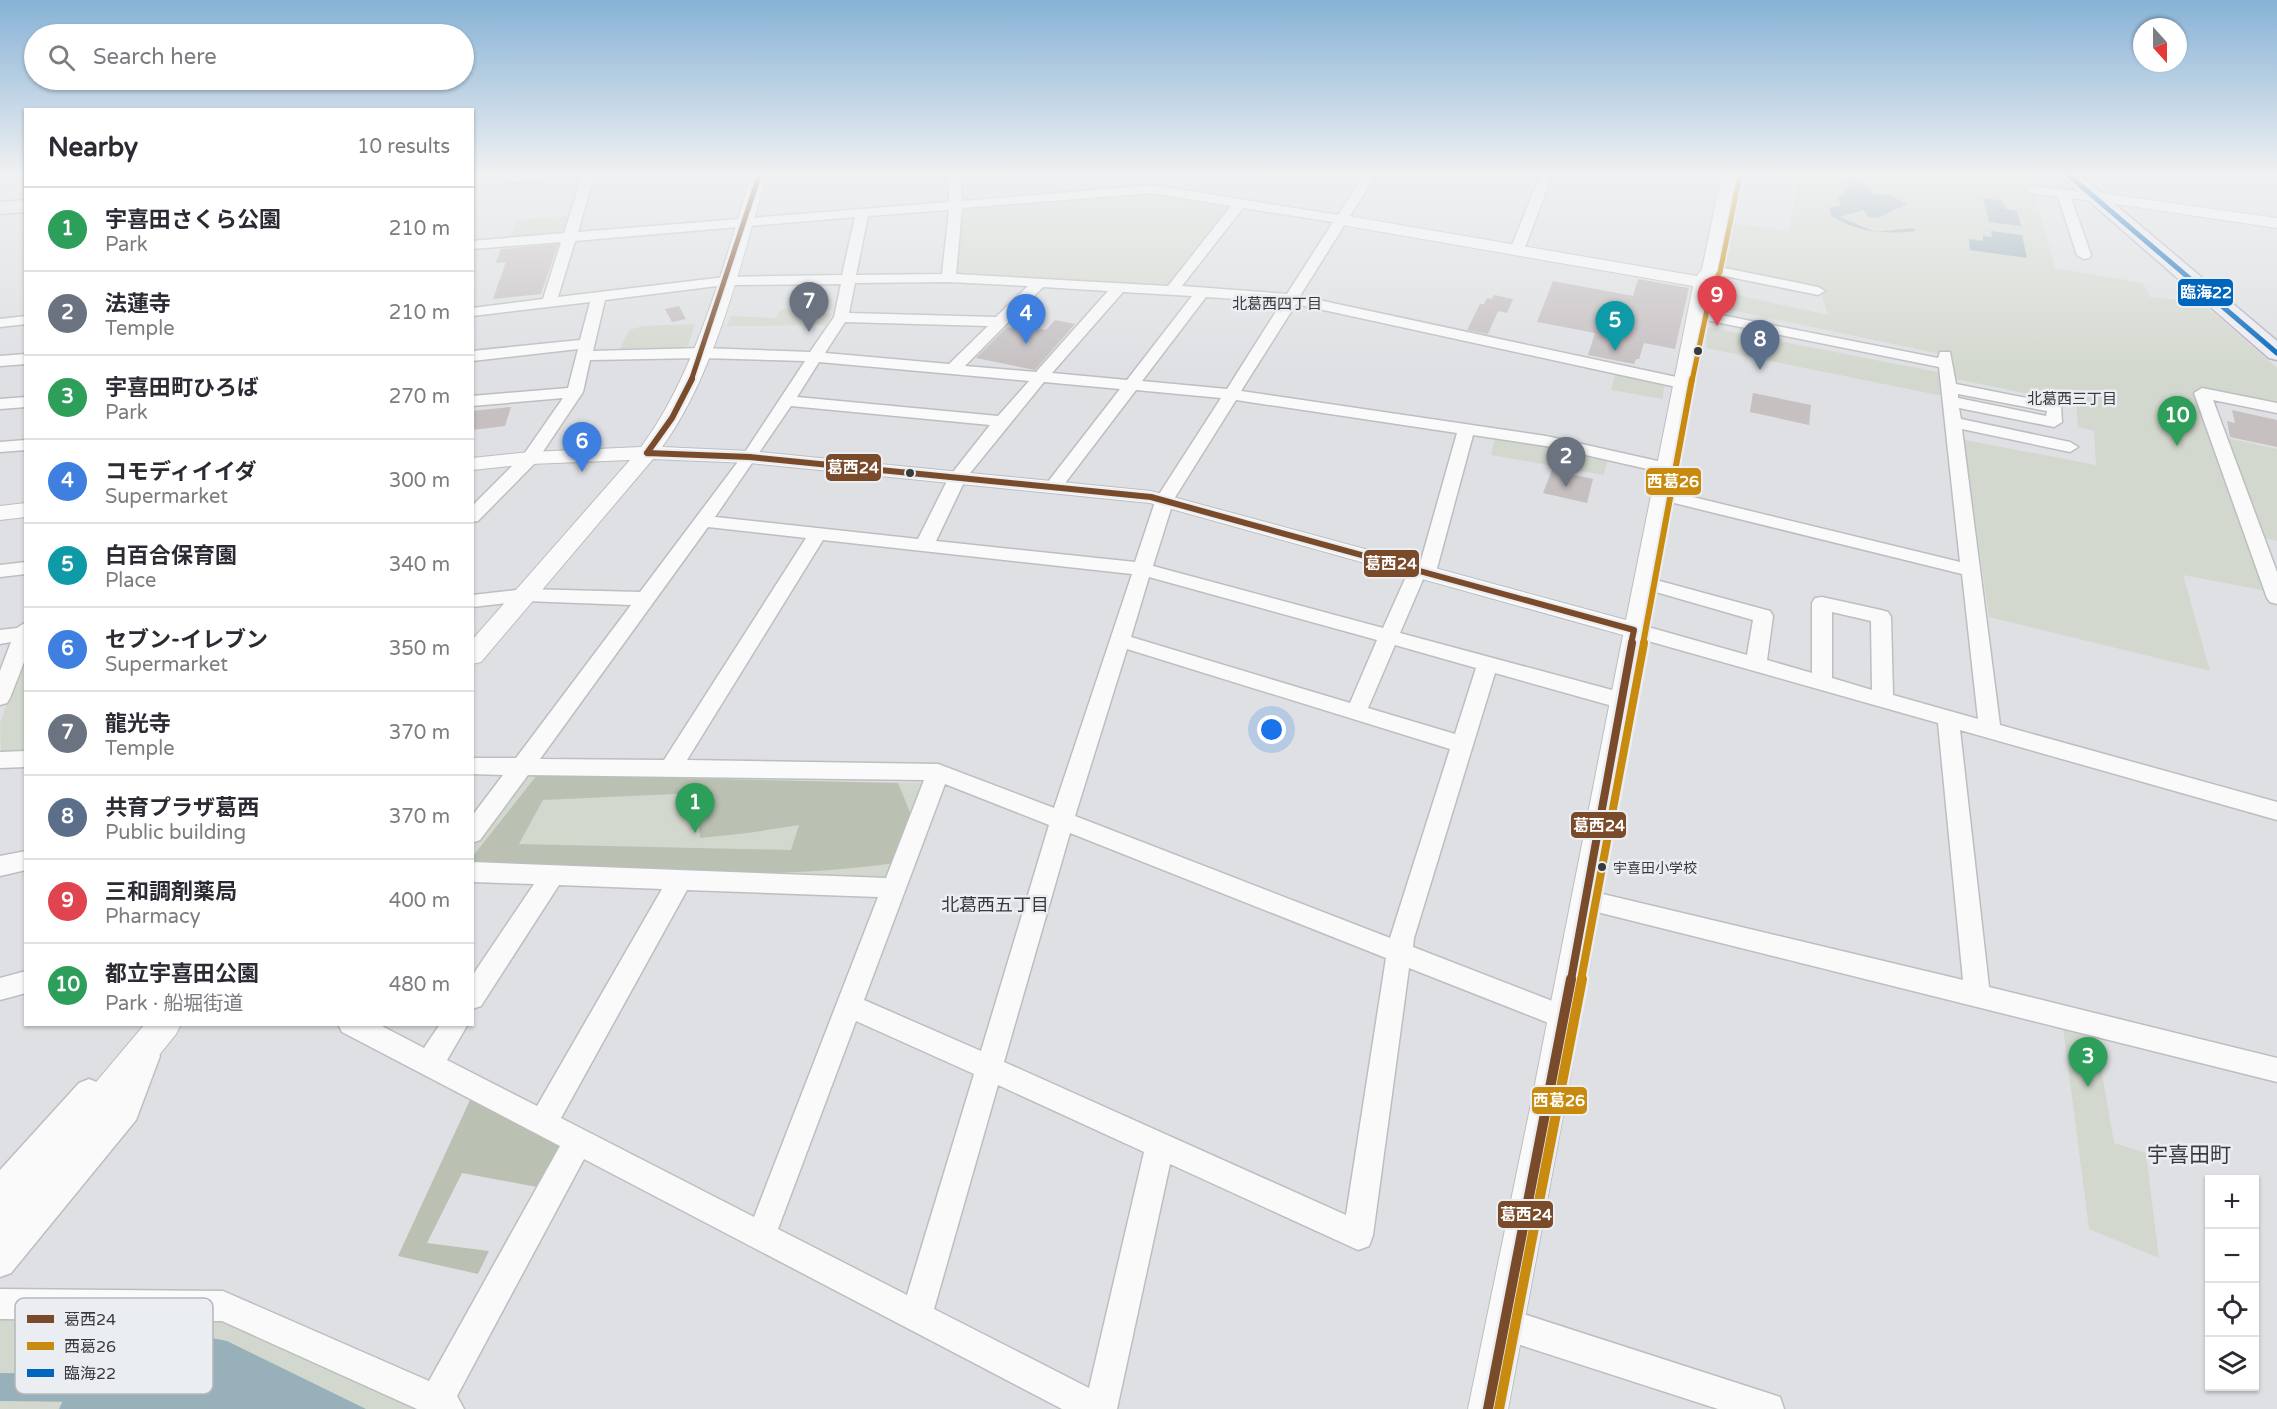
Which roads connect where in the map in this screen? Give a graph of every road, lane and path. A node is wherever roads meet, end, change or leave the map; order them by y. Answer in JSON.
{"nodes":[{"id":1,"x":548,"y":239,"type":"edge"},
{"id":2,"x":568,"y":239,"type":"edge"},
{"id":3,"x":740,"y":239,"type":"edge"},
{"id":4,"x":857,"y":239,"type":"edge"},
{"id":5,"x":953,"y":239,"type":"edge"},
{"id":6,"x":1212,"y":239,"type":"edge"},
{"id":7,"x":1330,"y":239,"type":"edge"},
{"id":8,"x":1451,"y":239,"type":"edge"},
{"id":9,"x":1521,"y":239,"type":"edge"},
{"id":10,"x":1714,"y":239,"type":"edge"},
{"id":11,"x":2080,"y":239,"type":"edge"},
{"id":12,"x":2143,"y":239,"type":"edge"},
{"id":13,"x":474,"y":245,"type":"edge"},
{"id":14,"x":1517,"y":250,"type":"junction"},
{"id":15,"x":2084,"y":255,"type":"dead end"},
{"id":16,"x":1705,"y":277,"type":"junction"},
{"id":17,"x":949,"y":278,"type":"junction"},
{"id":18,"x":725,"y":281,"type":"junction"},
{"id":19,"x":849,"y":281,"type":"junction"},
{"id":20,"x":1038,"y":284,"type":"junction"},
{"id":21,"x":1118,"y":288,"type":"junction"},
{"id":22,"x":1172,"y":290,"type":"junction"},
{"id":23,"x":1818,"y":291,"type":"dead end"},
{"id":24,"x":1202,"y":293,"type":"junction"},
{"id":25,"x":1779,"y":295,"type":"dead end"},
{"id":26,"x":598,"y":298,"type":"junction"},
{"id":27,"x":1293,"y":299,"type":"junction"},
{"id":28,"x":549,"y":304,"type":"junction"},
{"id":29,"x":474,"y":312,"type":"edge"},
{"id":30,"x":1696,"y":314,"type":"junction"},
{"id":31,"x":842,"y":317,"type":"junction"},
{"id":32,"x":24,"y":320,"type":"edge"},
{"id":33,"x":1001,"y":322,"type":"junction"},
{"id":34,"x":0,"y":323,"type":"edge"},
{"id":35,"x":585,"y":350,"type":"junction"},
{"id":36,"x":702,"y":353,"type":"junction"},
{"id":37,"x":2277,"y":353,"type":"edge"},
{"id":38,"x":474,"y":356,"type":"edge"},
{"id":39,"x":815,"y":357,"type":"junction"},
{"id":40,"x":24,"y":358,"type":"edge"},
{"id":41,"x":0,"y":361,"type":"edge"},
{"id":42,"x":952,"y":369,"type":"junction"},
{"id":43,"x":1041,"y":378,"type":"junction"},
{"id":44,"x":1681,"y":383,"type":"junction"},
{"id":45,"x":1131,"y":384,"type":"junction"},
{"id":46,"x":574,"y":392,"type":"junction"},
{"id":47,"x":1231,"y":394,"type":"junction"},
{"id":48,"x":1949,"y":394,"type":"junction"},
{"id":49,"x":474,"y":401,"type":"edge"},
{"id":50,"x":786,"y":401,"type":"junction"},
{"id":51,"x":24,"y":402,"type":"edge"},
{"id":52,"x":0,"y":404,"type":"edge"},
{"id":53,"x":2277,"y":408,"type":"edge"},
{"id":54,"x":1002,"y":421,"type":"junction"},
{"id":55,"x":1952,"y":422,"type":"junction"},
{"id":56,"x":1466,"y":429,"type":"junction"},
{"id":57,"x":24,"y":445,"type":"edge"},
{"id":58,"x":0,"y":447,"type":"edge"},
{"id":59,"x":2070,"y":447,"type":"dead end"},
{"id":60,"x":647,"y":453,"type":"junction"},
{"id":61,"x":750,"y":457,"type":"junction"},
{"id":62,"x":530,"y":458,"type":"junction"},
{"id":63,"x":474,"y":464,"type":"edge"},
{"id":64,"x":1665,"y":468,"type":"junction"},
{"id":65,"x":958,"y":477,"type":"junction"},
{"id":66,"x":1053,"y":487,"type":"junction"},
{"id":67,"x":1660,"y":494,"type":"junction"},
{"id":68,"x":1165,"y":500,"type":"junction"},
{"id":69,"x":24,"y":510,"type":"edge"},
{"id":70,"x":0,"y":513,"type":"edge"},
{"id":71,"x":474,"y":515,"type":"edge"},
{"id":72,"x":702,"y":521,"type":"junction"},
{"id":73,"x":818,"y":534,"type":"junction"},
{"id":74,"x":924,"y":546,"type":"junction"},
{"id":75,"x":24,"y":568,"type":"edge"},
{"id":76,"x":1142,"y":568,"type":"junction"},
{"id":77,"x":1970,"y":570,"type":"junction"},
{"id":78,"x":0,"y":571,"type":"edge"},
{"id":79,"x":1422,"y":571,"type":"junction"},
{"id":80,"x":1656,"y":586,"type":"dead end"},
{"id":81,"x":525,"y":595,"type":"junction"},
{"id":82,"x":2277,"y":598,"type":"edge"},
{"id":83,"x":645,"y":599,"type":"junction"},
{"id":84,"x":474,"y":602,"type":"edge"},
{"id":85,"x":1634,"y":630,"type":"junction"},
{"id":86,"x":24,"y":632,"type":"edge"},
{"id":87,"x":24,"y":635,"type":"edge"},
{"id":88,"x":0,"y":637,"type":"edge"},
{"id":89,"x":1387,"y":637,"type":"junction"},
{"id":90,"x":1119,"y":640,"type":"junction"},
{"id":91,"x":474,"y":654,"type":"edge"},
{"id":92,"x":1756,"y":663,"type":"junction"},
{"id":93,"x":1487,"y":665,"type":"junction"},
{"id":94,"x":1822,"y":682,"type":"junction"},
{"id":95,"x":0,"y":698,"type":"edge"},
{"id":96,"x":1883,"y":699,"type":"junction"},
{"id":97,"x":1623,"y":701,"type":"junction"},
{"id":98,"x":1357,"y":710,"type":"junction"},
{"id":99,"x":1948,"y":718,"type":"junction"},
{"id":100,"x":1990,"y":730,"type":"junction"},
{"id":101,"x":1461,"y":744,"type":"junction"},
{"id":102,"x":24,"y":759,"type":"edge"},
{"id":103,"x":0,"y":760,"type":"edge"},
{"id":104,"x":474,"y":766,"type":"edge"},
{"id":105,"x":522,"y":767,"type":"junction"},
{"id":106,"x":670,"y":769,"type":"junction"},
{"id":107,"x":938,"y":772,"type":"junction"},
{"id":108,"x":2277,"y":811,"type":"edge"},
{"id":109,"x":1062,"y":820,"type":"junction"},
{"id":110,"x":474,"y":831,"type":"edge"},
{"id":111,"x":24,"y":860,"type":"edge"},
{"id":112,"x":0,"y":866,"type":"edge"},
{"id":113,"x":474,"y":872,"type":"edge"},
{"id":114,"x":553,"y":875,"type":"junction"},
{"id":115,"x":680,"y":880,"type":"junction"},
{"id":116,"x":894,"y":888,"type":"junction"},
{"id":117,"x":1586,"y":900,"type":"junction"},
{"id":118,"x":1400,"y":954,"type":"junction"},
{"id":119,"x":24,"y":983,"type":"edge"},
{"id":120,"x":0,"y":989,"type":"edge"},
{"id":121,"x":1977,"y":994,"type":"junction"},
{"id":122,"x":474,"y":995,"type":"edge"},
{"id":123,"x":851,"y":1006,"type":"junction"},
{"id":124,"x":1564,"y":1017,"type":"junction"},
{"id":125,"x":355,"y":1026,"type":"edge"},
{"id":126,"x":454,"y":1026,"type":"edge"},
{"id":127,"x":159,"y":1032,"type":"edge"},
{"id":128,"x":429,"y":1065,"type":"junction"},
{"id":129,"x":989,"y":1069,"type":"junction"},
{"id":130,"x":2277,"y":1070,"type":"edge"},
{"id":131,"x":543,"y":1123,"type":"junction"},
{"id":132,"x":578,"y":1141,"type":"junction"},
{"id":133,"x":1160,"y":1144,"type":"junction"},
{"id":134,"x":0,"y":1192,"type":"edge"},
{"id":135,"x":0,"y":1224,"type":"edge"},
{"id":136,"x":762,"y":1236,"type":"junction"},
{"id":137,"x":0,"y":1262,"type":"edge"},
{"id":138,"x":0,"y":1304,"type":"edge"},
{"id":139,"x":15,"y":1304,"type":"edge"},
{"id":140,"x":213,"y":1306,"type":"edge"},
{"id":141,"x":916,"y":1316,"type":"junction"},
{"id":142,"x":1505,"y":1324,"type":"junction"},
{"id":143,"x":442,"y":1405,"type":"edge"},
{"id":144,"x":1096,"y":1409,"type":"edge"},
{"id":145,"x":1101,"y":1409,"type":"edge"},
{"id":146,"x":1488,"y":1409,"type":"edge"},
{"id":147,"x":1768,"y":1409,"type":"edge"}],
"edges":[{"from":1,"to":13,"type":"street"},
{"from":2,"to":28,"type":"street"},
{"from":3,"to":18,"type":"street"},
{"from":4,"to":19,"type":"street"},
{"from":5,"to":17,"type":"street"},
{"from":6,"to":22,"type":"street"},
{"from":7,"to":27,"type":"street"},
{"from":8,"to":14,"type":"street"},
{"from":9,"to":14,"type":"street"},
{"from":10,"to":16,"type":"street"},
{"from":11,"to":15,"type":"street"},
{"from":12,"to":37,"type":"main road"},
{"from":14,"to":16,"type":"street"},
{"from":16,"to":23,"type":"street"},
{"from":16,"to":25,"type":"street"},
{"from":16,"to":30,"type":"street"},
{"from":17,"to":19,"type":"street"},
{"from":17,"to":20,"type":"street"},
{"from":18,"to":19,"type":"street"},
{"from":18,"to":26,"type":"street"},
{"from":18,"to":36,"type":"street"},
{"from":19,"to":31,"type":"street"},
{"from":20,"to":21,"type":"street"},
{"from":20,"to":33,"type":"street"},
{"from":21,"to":22,"type":"street"},
{"from":21,"to":43,"type":"street"},
{"from":22,"to":24,"type":"street"},
{"from":24,"to":27,"type":"street"},
{"from":24,"to":45,"type":"street"},
{"from":26,"to":28,"type":"street"},
{"from":26,"to":35,"type":"street"},
{"from":27,"to":44,"type":"street"},
{"from":27,"to":47,"type":"street"},
{"from":28,"to":29,"type":"street"},
{"from":30,"to":44,"type":"street"},
{"from":30,"to":48,"type":"street"},
{"from":31,"to":33,"type":"street"},
{"from":31,"to":39,"type":"street"},
{"from":32,"to":34,"type":"street"},
{"from":33,"to":42,"type":"street"},
{"from":35,"to":36,"type":"street"},
{"from":35,"to":38,"type":"street"},
{"from":35,"to":46,"type":"street"},
{"from":36,"to":39,"type":"street"},
{"from":36,"to":60,"type":"street"},
{"from":39,"to":42,"type":"street"},
{"from":39,"to":50,"type":"street"},
{"from":40,"to":41,"type":"street"},
{"from":42,"to":43,"type":"street"},
{"from":43,"to":45,"type":"street"},
{"from":43,"to":54,"type":"street"},
{"from":44,"to":64,"type":"street"},
{"from":45,"to":47,"type":"street"},
{"from":45,"to":66,"type":"street"},
{"from":46,"to":49,"type":"street"},
{"from":46,"to":62,"type":"street"},
{"from":47,"to":56,"type":"street"},
{"from":47,"to":68,"type":"street"},
{"from":48,"to":48,"type":"street"},
{"from":48,"to":55,"type":"street"},
{"from":50,"to":54,"type":"street"},
{"from":50,"to":61,"type":"street"},
{"from":51,"to":52,"type":"street"},
{"from":53,"to":82,"type":"street"},
{"from":54,"to":65,"type":"street"},
{"from":55,"to":59,"type":"street"},
{"from":55,"to":77,"type":"street"},
{"from":56,"to":64,"type":"street"},
{"from":56,"to":79,"type":"street"},
{"from":57,"to":58,"type":"street"},
{"from":60,"to":61,"type":"street"},
{"from":60,"to":62,"type":"street"},
{"from":60,"to":81,"type":"street"},
{"from":61,"to":65,"type":"street"},
{"from":61,"to":72,"type":"street"},
{"from":62,"to":63,"type":"street"},
{"from":62,"to":71,"type":"street"},
{"from":64,"to":67,"type":"street"},
{"from":65,"to":66,"type":"street"},
{"from":65,"to":74,"type":"street"},
{"from":66,"to":68,"type":"street"},
{"from":67,"to":77,"type":"street"},
{"from":67,"to":85,"type":"street"},
{"from":68,"to":76,"type":"street"},
{"from":68,"to":79,"type":"street"},
{"from":69,"to":70,"type":"street"},
{"from":72,"to":73,"type":"street"},
{"from":72,"to":83,"type":"street"},
{"from":73,"to":74,"type":"street"},
{"from":73,"to":106,"type":"street"},
{"from":74,"to":76,"type":"street"},
{"from":75,"to":78,"type":"street"},
{"from":76,"to":89,"type":"street"},
{"from":76,"to":90,"type":"street"},
{"from":77,"to":100,"type":"street"},
{"from":79,"to":85,"type":"street"},
{"from":79,"to":89,"type":"street"},
{"from":80,"to":92,"type":"street"},
{"from":81,"to":83,"type":"street"},
{"from":81,"to":84,"type":"street"},
{"from":81,"to":91,"type":"street"},
{"from":83,"to":105,"type":"street"},
{"from":85,"to":92,"type":"street"},
{"from":85,"to":97,"type":"street"},
{"from":86,"to":88,"type":"street"},
{"from":87,"to":95,"type":"street"},
{"from":89,"to":93,"type":"street"},
{"from":89,"to":98,"type":"street"},
{"from":90,"to":98,"type":"street"},
{"from":90,"to":109,"type":"street"},
{"from":92,"to":94,"type":"street"},
{"from":93,"to":97,"type":"street"},
{"from":93,"to":101,"type":"street"},
{"from":94,"to":96,"type":"street"},
{"from":94,"to":96,"type":"street"},
{"from":96,"to":99,"type":"street"},
{"from":97,"to":117,"type":"street"},
{"from":98,"to":101,"type":"street"},
{"from":99,"to":100,"type":"street"},
{"from":99,"to":121,"type":"street"},
{"from":100,"to":108,"type":"street"},
{"from":101,"to":118,"type":"street"},
{"from":102,"to":103,"type":"street"},
{"from":104,"to":105,"type":"street"},
{"from":105,"to":106,"type":"street"},
{"from":105,"to":110,"type":"street"},
{"from":106,"to":107,"type":"street"},
{"from":107,"to":109,"type":"street"},
{"from":107,"to":116,"type":"street"},
{"from":109,"to":118,"type":"street"},
{"from":109,"to":129,"type":"street"},
{"from":111,"to":112,"type":"street"},
{"from":113,"to":114,"type":"street"},
{"from":114,"to":115,"type":"street"},
{"from":114,"to":122,"type":"street"},
{"from":115,"to":116,"type":"street"},
{"from":115,"to":131,"type":"street"},
{"from":116,"to":123,"type":"street"},
{"from":117,"to":121,"type":"street"},
{"from":117,"to":124,"type":"street"},
{"from":118,"to":124,"type":"street"},
{"from":118,"to":133,"type":"street"},
{"from":119,"to":120,"type":"street"},
{"from":121,"to":130,"type":"street"},
{"from":123,"to":129,"type":"street"},
{"from":123,"to":136,"type":"street"},
{"from":124,"to":142,"type":"street"},
{"from":125,"to":128,"type":"street"},
{"from":126,"to":128,"type":"street"},
{"from":127,"to":134,"type":"street"},
{"from":127,"to":135,"type":"street"},
{"from":127,"to":137,"type":"street"},
{"from":128,"to":131,"type":"street"},
{"from":129,"to":133,"type":"street"},
{"from":129,"to":141,"type":"street"},
{"from":131,"to":132,"type":"street"},
{"from":132,"to":136,"type":"street"},
{"from":132,"to":143,"type":"street"},
{"from":133,"to":145,"type":"street"},
{"from":136,"to":141,"type":"street"},
{"from":138,"to":139,"type":"street"},
{"from":140,"to":143,"type":"street"},
{"from":141,"to":144,"type":"street"},
{"from":142,"to":146,"type":"street"},
{"from":142,"to":147,"type":"street"}]}
